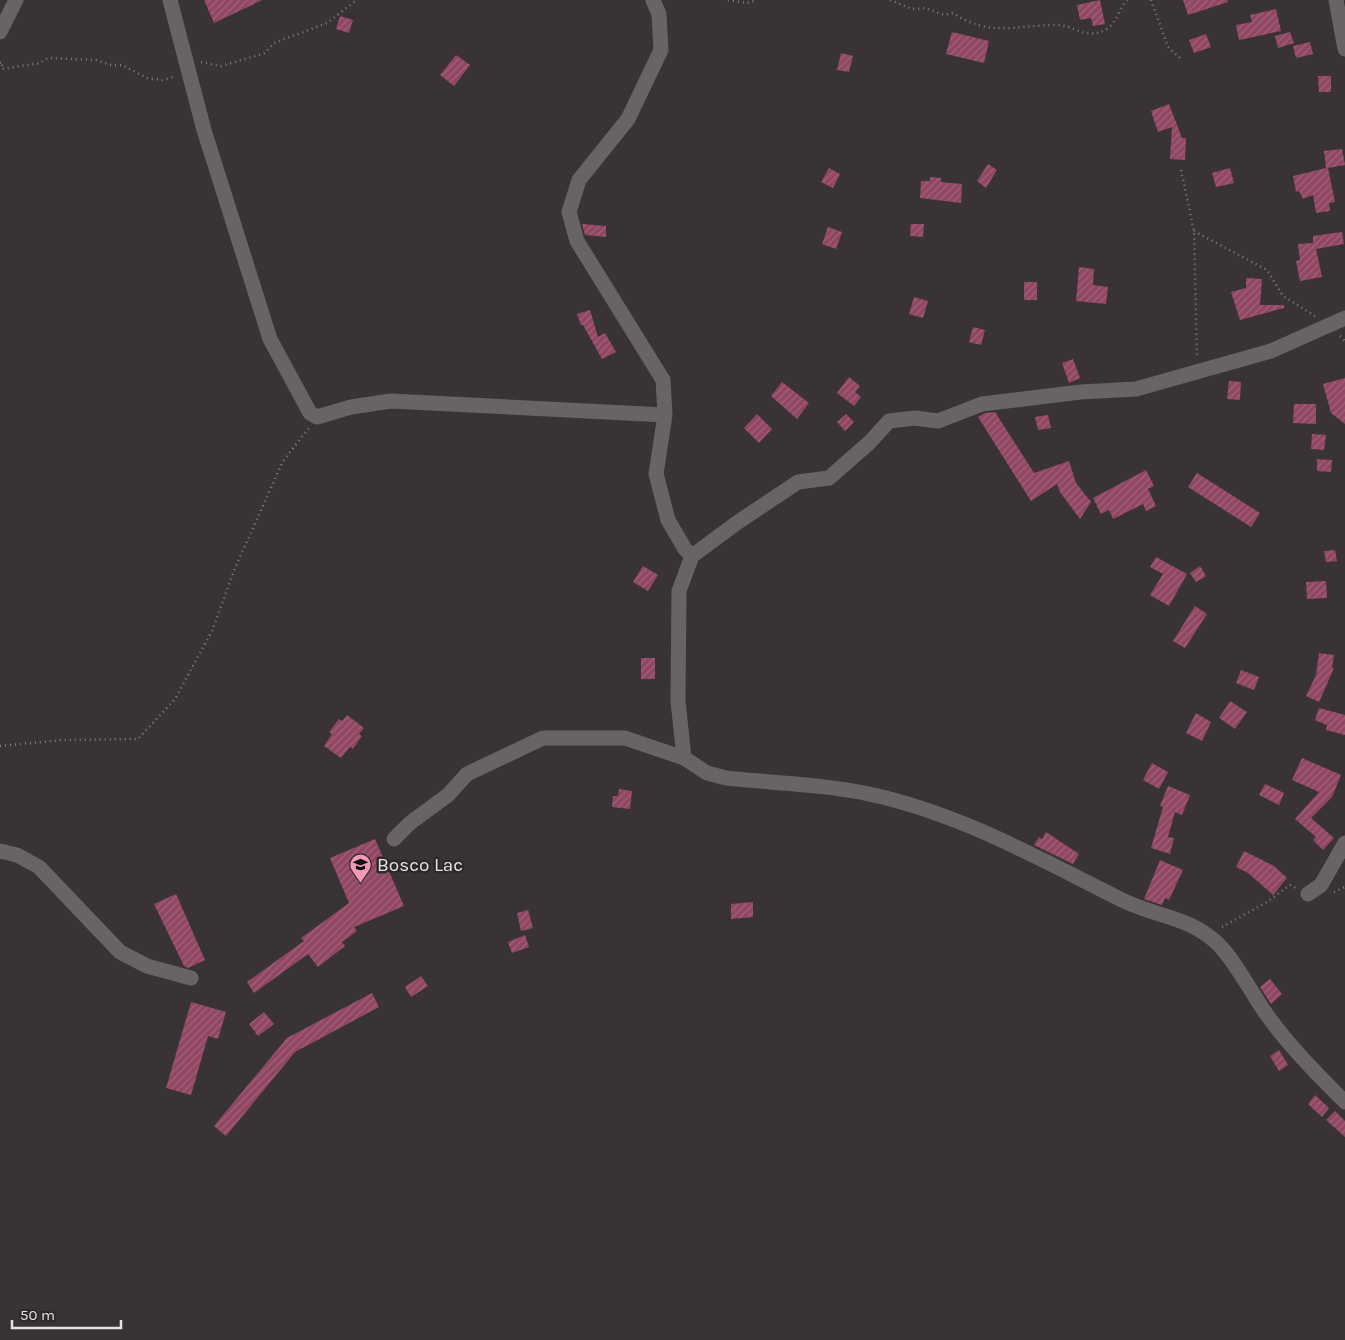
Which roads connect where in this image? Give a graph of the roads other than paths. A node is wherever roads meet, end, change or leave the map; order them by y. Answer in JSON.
{"nodes":[{"id":1,"x":16,"y":0,"type":"edge"},
{"id":2,"x":170,"y":0,"type":"edge"},
{"id":3,"x":653,"y":0,"type":"edge"},
{"id":4,"x":1336,"y":0,"type":"edge"},
{"id":5,"x":0,"y":32,"type":"edge"},
{"id":6,"x":1345,"y":49,"type":"edge"},
{"id":7,"x":1345,"y":318,"type":"edge"},
{"id":8,"x":665,"y":415,"type":"junction"},
{"id":9,"x":692,"y":556,"type":"junction"},
{"id":10,"x":684,"y":758,"type":"junction"},
{"id":11,"x":394,"y":839,"type":"dead end"},
{"id":12,"x":1345,"y":843,"type":"edge"},
{"id":13,"x":0,"y":851,"type":"edge"},
{"id":14,"x":1308,"y":894,"type":"road end"},
{"id":15,"x":191,"y":978,"type":"dead end"},
{"id":16,"x":1345,"y":1102,"type":"edge"}],
"edges":[{"from":1,"to":5,"type":"street"},
{"from":2,"to":8,"type":"street"},
{"from":3,"to":8,"type":"street"},
{"from":4,"to":6,"type":"street"},
{"from":7,"to":9,"type":"street"},
{"from":8,"to":9,"type":"street"},
{"from":9,"to":10,"type":"street"},
{"from":10,"to":11,"type":"street"},
{"from":10,"to":16,"type":"street"},
{"from":12,"to":14,"type":"street"},
{"from":13,"to":15,"type":"street"}]}
